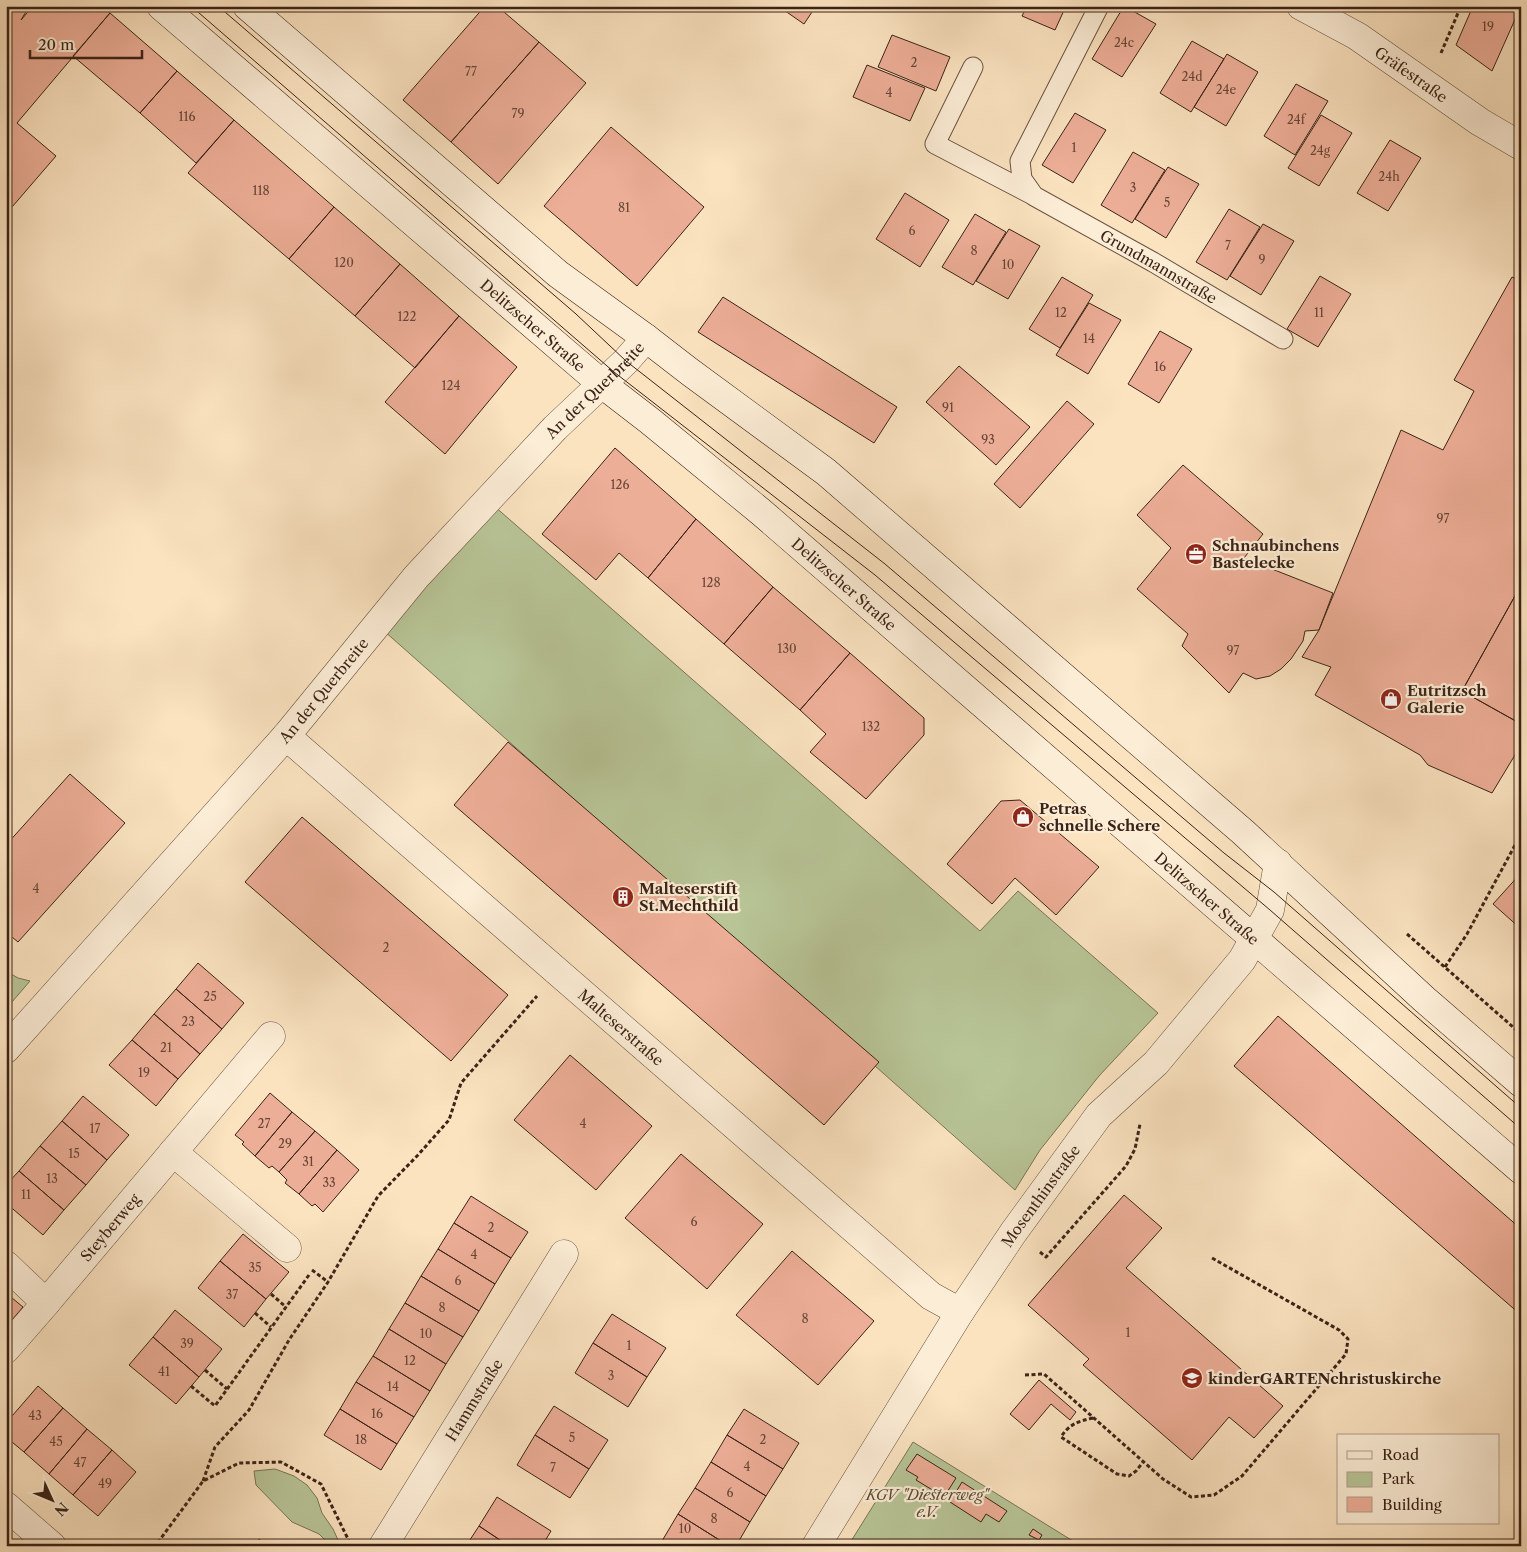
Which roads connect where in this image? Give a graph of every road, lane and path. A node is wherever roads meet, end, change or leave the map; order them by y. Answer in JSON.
{"nodes":[{"id":1,"x":161,"y":6,"type":"edge"},
{"id":2,"x":247,"y":6,"type":"edge"},
{"id":3,"x":1099,"y":6,"type":"edge"},
{"id":4,"x":1301,"y":6,"type":"edge"},
{"id":5,"x":1461,"y":6,"type":"edge"},
{"id":6,"x":973,"y":67,"type":"dead end"},
{"id":7,"x":1426,"y":86,"type":"junction"},
{"id":8,"x":1521,"y":146,"type":"edge"},
{"id":9,"x":1034,"y":196,"type":"junction"},
{"id":10,"x":646,"y":338,"type":"junction"},
{"id":11,"x":1283,"y":339,"type":"dead end"},
{"id":12,"x":602,"y":384,"type":"junction"},
{"id":13,"x":286,"y":736,"type":"junction"},
{"id":14,"x":1521,"y":834,"type":"edge"},
{"id":15,"x":1278,"y":863,"type":"junction"},
{"id":16,"x":1254,"y":938,"type":"junction"},
{"id":17,"x":542,"y":990,"type":"dead end"},
{"id":18,"x":1424,"y":999,"type":"junction"},
{"id":19,"x":271,"y":1036,"type":"dead end"},
{"id":20,"x":6,"y":1049,"type":"edge"},
{"id":21,"x":1521,"y":1083,"type":"edge"},
{"id":22,"x":1140,"y":1122,"type":"dead end"},
{"id":23,"x":173,"y":1152,"type":"junction"},
{"id":24,"x":1521,"y":1170,"type":"edge"},
{"id":25,"x":1013,"y":1233,"type":"junction"},
{"id":26,"x":287,"y":1248,"type":"dead end"},
{"id":27,"x":564,"y":1254,"type":"dead end"},
{"id":28,"x":1212,"y":1258,"type":"dead end"},
{"id":29,"x":6,"y":1265,"type":"edge"},
{"id":30,"x":328,"y":1282,"type":"junction"},
{"id":31,"x":271,"y":1294,"type":"dead end"},
{"id":32,"x":46,"y":1303,"type":"junction"},
{"id":33,"x":286,"y":1307,"type":"junction"},
{"id":34,"x":960,"y":1312,"type":"junction"},
{"id":35,"x":255,"y":1313,"type":"dead end"},
{"id":36,"x":271,"y":1327,"type":"junction"},
{"id":37,"x":6,"y":1349,"type":"edge"},
{"id":38,"x":204,"y":1370,"type":"dead end"},
{"id":39,"x":1025,"y":1376,"type":"dead end"},
{"id":40,"x":191,"y":1386,"type":"dead end"},
{"id":41,"x":227,"y":1389,"type":"junction"},
{"id":42,"x":1094,"y":1418,"type":"junction"},
{"id":43,"x":1144,"y":1461,"type":"junction"},
{"id":44,"x":203,"y":1480,"type":"junction"},
{"id":45,"x":6,"y":1506,"type":"edge"},
{"id":46,"x":823,"y":1543,"type":"edge"},
{"id":47,"x":52,"y":1546,"type":"edge"},
{"id":48,"x":152,"y":1546,"type":"edge"},
{"id":49,"x":352,"y":1546,"type":"edge"},
{"id":50,"x":384,"y":1546,"type":"edge"}],
"edges":[{"from":1,"to":12,"type":"street","name":"Delitzscher Straße"},
{"from":2,"to":10,"type":"street"},
{"from":3,"to":9,"type":"lane"},
{"from":4,"to":7,"type":"street","name":"Gräfestraße"},
{"from":5,"to":7,"type":"path"},
{"from":6,"to":9,"type":"lane","name":"Grundmannstraße"},
{"from":7,"to":8,"type":"street","name":"Gräfestraße"},
{"from":9,"to":11,"type":"lane","name":"Grundmannstraße"},
{"from":10,"to":12,"type":"street","name":"An der Querbreite"},
{"from":10,"to":15,"type":"street"},
{"from":12,"to":13,"type":"street","name":"An der Querbreite"},
{"from":12,"to":16,"type":"street","name":"Delitzscher Straße"},
{"from":13,"to":20,"type":"street","name":"An der Querbreite"},
{"from":13,"to":34,"type":"street","name":"Malteserstraße"},
{"from":14,"to":18,"type":"path"},
{"from":15,"to":16,"type":"street","name":"Mosenthinstraße"},
{"from":15,"to":18,"type":"street"},
{"from":16,"to":24,"type":"street","name":"Delitzscher Straße"},
{"from":16,"to":25,"type":"street","name":"Mosenthinstraße"},
{"from":17,"to":30,"type":"path"},
{"from":18,"to":21,"type":"street"},
{"from":19,"to":23,"type":"street","name":"Steyberweg"},
{"from":22,"to":25,"type":"path"},
{"from":23,"to":26,"type":"street"},
{"from":23,"to":32,"type":"street","name":"Steyberweg"},
{"from":25,"to":34,"type":"street","name":"Mosenthinstraße"},
{"from":27,"to":50,"type":"street","name":"Hammstraße"},
{"from":28,"to":43,"type":"path"},
{"from":29,"to":32,"type":"street"},
{"from":30,"to":33,"type":"path"},
{"from":30,"to":44,"type":"path"},
{"from":31,"to":33,"type":"path"},
{"from":32,"to":37,"type":"street","name":"Steyberweg"},
{"from":33,"to":36,"type":"path"},
{"from":34,"to":46,"type":"street","name":"Mosenthinstraße"},
{"from":35,"to":36,"type":"path"},
{"from":36,"to":41,"type":"path"},
{"from":38,"to":41,"type":"path"},
{"from":39,"to":42,"type":"path"},
{"from":40,"to":41,"type":"path"},
{"from":42,"to":43,"type":"path"},
{"from":42,"to":43,"type":"path"},
{"from":44,"to":48,"type":"path"},
{"from":44,"to":49,"type":"path"},
{"from":45,"to":47,"type":"street"}]}
